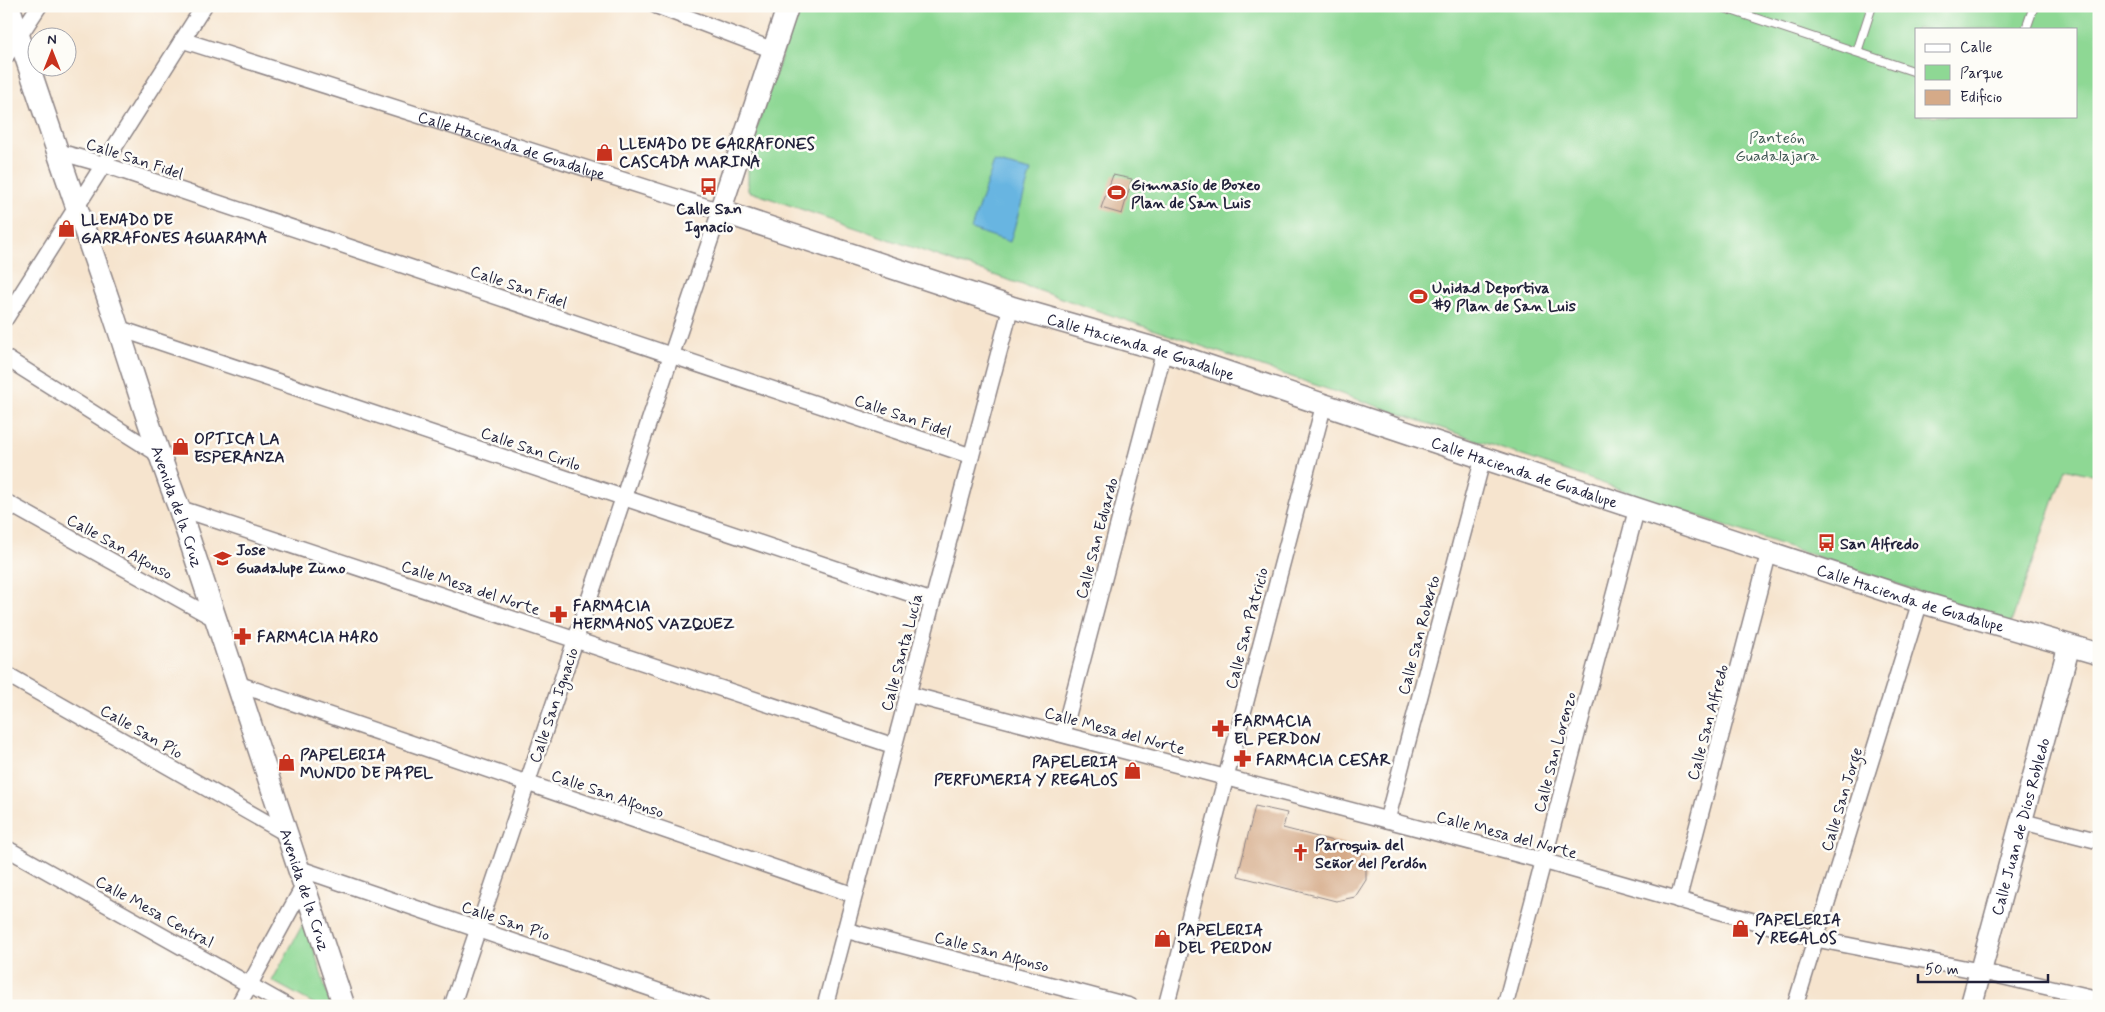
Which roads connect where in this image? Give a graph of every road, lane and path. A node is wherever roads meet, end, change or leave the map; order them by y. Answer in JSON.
{"nodes":[{"id":1,"x":9,"y":6,"type":"edge"},
{"id":2,"x":39,"y":6,"type":"edge"},
{"id":3,"x":204,"y":6,"type":"edge"},
{"id":4,"x":657,"y":6,"type":"edge"},
{"id":5,"x":788,"y":6,"type":"edge"},
{"id":6,"x":1719,"y":6,"type":"edge"},
{"id":7,"x":1872,"y":6,"type":"edge"},
{"id":8,"x":2034,"y":6,"type":"edge"},
{"id":9,"x":2026,"y":28,"type":"edge"},
{"id":10,"x":19,"y":37,"type":"junction"},
{"id":11,"x":182,"y":40,"type":"junction"},
{"id":12,"x":773,"y":50,"type":"junction"},
{"id":13,"x":1857,"y":52,"type":"junction"},
{"id":14,"x":6,"y":56,"type":"edge"},
{"id":15,"x":1915,"y":72,"type":"edge"},
{"id":16,"x":56,"y":151,"type":"junction"},
{"id":17,"x":102,"y":164,"type":"junction"},
{"id":18,"x":76,"y":205,"type":"junction"},
{"id":19,"x":720,"y":211,"type":"junction"},
{"id":20,"x":1011,"y":307,"type":"junction"},
{"id":21,"x":6,"y":318,"type":"edge"},
{"id":22,"x":118,"y":328,"type":"junction"},
{"id":23,"x":1164,"y":351,"type":"junction"},
{"id":24,"x":671,"y":355,"type":"junction"},
{"id":25,"x":6,"y":358,"type":"edge"},
{"id":26,"x":1324,"y":404,"type":"junction"},
{"id":27,"x":158,"y":454,"type":"junction"},
{"id":28,"x":971,"y":456,"type":"junction"},
{"id":29,"x":1483,"y":458,"type":"junction"},
{"id":30,"x":623,"y":497,"type":"junction"},
{"id":31,"x":6,"y":502,"type":"edge"},
{"id":32,"x":180,"y":508,"type":"junction"},
{"id":33,"x":1638,"y":508,"type":"junction"},
{"id":34,"x":1769,"y":552,"type":"junction"},
{"id":35,"x":932,"y":601,"type":"junction"},
{"id":36,"x":1920,"y":602,"type":"junction"},
{"id":37,"x":217,"y":620,"type":"junction"},
{"id":38,"x":575,"y":640,"type":"junction"},
{"id":39,"x":2068,"y":646,"type":"junction"},
{"id":40,"x":2099,"y":654,"type":"edge"},
{"id":41,"x":6,"y":674,"type":"edge"},
{"id":42,"x":238,"y":684,"type":"junction"},
{"id":43,"x":908,"y":694,"type":"junction"},
{"id":44,"x":1063,"y":734,"type":"junction"},
{"id":45,"x":894,"y":746,"type":"junction"},
{"id":46,"x":1224,"y":777,"type":"junction"},
{"id":47,"x":527,"y":784,"type":"junction"},
{"id":48,"x":1387,"y":820,"type":"junction"},
{"id":49,"x":2020,"y":821,"type":"junction"},
{"id":50,"x":287,"y":834,"type":"junction"},
{"id":51,"x":2099,"y":841,"type":"edge"},
{"id":52,"x":6,"y":848,"type":"edge"},
{"id":53,"x":1543,"y":861,"type":"junction"},
{"id":54,"x":301,"y":876,"type":"junction"},
{"id":55,"x":854,"y":895,"type":"junction"},
{"id":56,"x":1678,"y":900,"type":"junction"},
{"id":57,"x":478,"y":930,"type":"junction"},
{"id":58,"x":845,"y":930,"type":"junction"},
{"id":59,"x":1816,"y":939,"type":"junction"},
{"id":60,"x":1979,"y":971,"type":"junction"},
{"id":61,"x":250,"y":985,"type":"junction"},
{"id":62,"x":2099,"y":999,"type":"edge"},
{"id":63,"x":238,"y":1006,"type":"edge"},
{"id":64,"x":287,"y":1006,"type":"edge"},
{"id":65,"x":344,"y":1006,"type":"edge"},
{"id":66,"x":452,"y":1006,"type":"edge"},
{"id":67,"x":702,"y":1006,"type":"edge"},
{"id":68,"x":825,"y":1006,"type":"edge"},
{"id":69,"x":1130,"y":1006,"type":"edge"},
{"id":70,"x":1166,"y":1006,"type":"edge"},
{"id":71,"x":1505,"y":1006,"type":"edge"},
{"id":72,"x":1795,"y":1006,"type":"edge"},
{"id":73,"x":1971,"y":1006,"type":"edge"}],
"edges":[{"from":1,"to":10,"type":"street","name":"Avenida de la Cruz"},
{"from":2,"to":10,"type":"street"},
{"from":3,"to":11,"type":"street"},
{"from":4,"to":12,"type":"street"},
{"from":5,"to":12,"type":"street","name":"Calle San Ignacio"},
{"from":6,"to":13,"type":"lane"},
{"from":7,"to":13,"type":"lane"},
{"from":8,"to":9,"type":"lane"},
{"from":10,"to":14,"type":"street"},
{"from":10,"to":16,"type":"street","name":"Avenida de la Cruz"},
{"from":11,"to":17,"type":"street"},
{"from":11,"to":19,"type":"street","name":"Calle Hacienda de Guadalupe"},
{"from":12,"to":19,"type":"street","name":"Calle San Ignacio"},
{"from":13,"to":15,"type":"lane"},
{"from":16,"to":17,"type":"street","name":"Calle San Fidel"},
{"from":16,"to":18,"type":"street","name":"Avenida de la Cruz"},
{"from":17,"to":18,"type":"street"},
{"from":17,"to":24,"type":"street","name":"Calle San Fidel"},
{"from":18,"to":21,"type":"street"},
{"from":18,"to":22,"type":"street","name":"Avenida de la Cruz"},
{"from":19,"to":20,"type":"street","name":"Calle Hacienda de Guadalupe"},
{"from":19,"to":24,"type":"street","name":"Calle San Ignacio"},
{"from":20,"to":23,"type":"street","name":"Calle Hacienda de Guadalupe"},
{"from":20,"to":28,"type":"street","name":"Calle Santa Lucía"},
{"from":22,"to":27,"type":"street","name":"Avenida de la Cruz"},
{"from":22,"to":30,"type":"street","name":"Calle San Cirilo"},
{"from":23,"to":26,"type":"street","name":"Calle Hacienda de Guadalupe"},
{"from":23,"to":44,"type":"street","name":"Calle San Eduardo"},
{"from":24,"to":28,"type":"street","name":"Calle San Fidel"},
{"from":24,"to":30,"type":"street","name":"Calle San Ignacio"},
{"from":25,"to":27,"type":"street"},
{"from":26,"to":29,"type":"street","name":"Calle Hacienda de Guadalupe"},
{"from":26,"to":46,"type":"street","name":"Calle San Patricio"},
{"from":27,"to":32,"type":"street","name":"Avenida de la Cruz"},
{"from":28,"to":35,"type":"street","name":"Calle Santa Lucía"},
{"from":29,"to":33,"type":"street","name":"Calle Hacienda de Guadalupe"},
{"from":29,"to":48,"type":"street","name":"Calle San Roberto"},
{"from":30,"to":35,"type":"street","name":"Calle San Cirilo"},
{"from":30,"to":38,"type":"street","name":"Calle San Ignacio"},
{"from":31,"to":37,"type":"street","name":"Calle San Alfonso"},
{"from":32,"to":37,"type":"street","name":"Avenida de la Cruz"},
{"from":32,"to":38,"type":"street","name":"Calle Mesa del Norte"},
{"from":33,"to":34,"type":"street","name":"Calle Hacienda de Guadalupe"},
{"from":33,"to":53,"type":"street","name":"Calle San Lorenzo"},
{"from":34,"to":36,"type":"street","name":"Calle Hacienda de Guadalupe"},
{"from":34,"to":56,"type":"street","name":"Calle San Alfredo"},
{"from":35,"to":43,"type":"street","name":"Calle Santa Lucía"},
{"from":36,"to":39,"type":"street","name":"Calle Hacienda de Guadalupe"},
{"from":36,"to":59,"type":"street","name":"Calle San Jorge"},
{"from":37,"to":42,"type":"street","name":"Avenida de la Cruz"},
{"from":38,"to":45,"type":"street","name":"Calle Mesa del Norte"},
{"from":38,"to":47,"type":"street","name":"Calle San Ignacio"},
{"from":39,"to":40,"type":"street","name":"Calle Hacienda de Guadalupe"},
{"from":39,"to":49,"type":"street","name":"Calle Juan de Dios Robledo"},
{"from":41,"to":50,"type":"street","name":"Calle San Pío"},
{"from":42,"to":47,"type":"street","name":"Calle San Alfonso"},
{"from":42,"to":50,"type":"street","name":"Avenida de la Cruz"},
{"from":43,"to":44,"type":"street","name":"Calle Mesa del Norte"},
{"from":43,"to":45,"type":"street","name":"Calle Santa Lucía"},
{"from":44,"to":46,"type":"street","name":"Calle Mesa del Norte"},
{"from":45,"to":55,"type":"street","name":"Calle Santa Lucía"},
{"from":46,"to":48,"type":"street","name":"Calle Mesa del Norte"},
{"from":46,"to":70,"type":"street","name":"Calle San Patricio"},
{"from":47,"to":55,"type":"street","name":"Calle San Alfonso"},
{"from":47,"to":57,"type":"street","name":"Calle San Ignacio"},
{"from":48,"to":53,"type":"street","name":"Calle Mesa del Norte"},
{"from":49,"to":51,"type":"street"},
{"from":49,"to":60,"type":"street","name":"Calle Juan de Dios Robledo"},
{"from":50,"to":54,"type":"street","name":"Avenida de la Cruz"},
{"from":52,"to":61,"type":"street","name":"Calle Mesa Central"},
{"from":53,"to":56,"type":"street","name":"Calle Mesa del Norte"},
{"from":53,"to":71,"type":"street","name":"Calle San Lorenzo"},
{"from":54,"to":57,"type":"street","name":"Calle San Pío"},
{"from":54,"to":61,"type":"street"},
{"from":54,"to":65,"type":"street","name":"Avenida de la Cruz"},
{"from":55,"to":58,"type":"street","name":"Calle Santa Lucía"},
{"from":56,"to":59,"type":"street","name":"Calle Mesa del Norte"},
{"from":57,"to":66,"type":"street","name":"Calle San Ignacio"},
{"from":57,"to":67,"type":"street","name":"Calle San Pío"},
{"from":58,"to":68,"type":"street","name":"Calle Santa Lucía"},
{"from":58,"to":69,"type":"street","name":"Calle San Alfonso"},
{"from":59,"to":60,"type":"street","name":"Calle Mesa del Norte"},
{"from":59,"to":72,"type":"street","name":"Calle San Jorge"},
{"from":60,"to":62,"type":"street","name":"Calle Mesa del Norte"},
{"from":60,"to":73,"type":"street","name":"Calle Juan de Dios Robledo"},
{"from":61,"to":63,"type":"street"},
{"from":61,"to":64,"type":"street","name":"Calle Mesa Central"}]}
